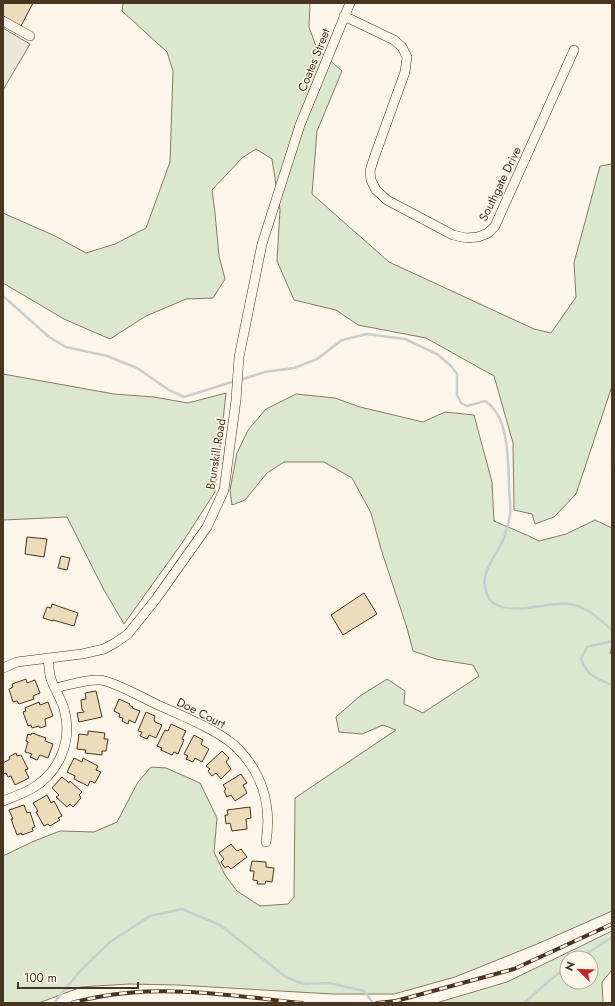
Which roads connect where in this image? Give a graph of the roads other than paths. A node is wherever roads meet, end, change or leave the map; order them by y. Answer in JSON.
{"nodes":[{"id":1,"x":350,"y":3,"type":"edge"},
{"id":2,"x":344,"y":16,"type":"junction"},
{"id":3,"x":3,"y":21,"type":"edge"},
{"id":4,"x":30,"y":36,"type":"dead end"},
{"id":5,"x":574,"y":50,"type":"dead end"},
{"id":6,"x":300,"y":126,"type":"joint"},
{"id":7,"x":48,"y":658,"type":"junction"},
{"id":8,"x":3,"y":668,"type":"edge"},
{"id":9,"x":55,"y":688,"type":"junction"},
{"id":10,"x":3,"y":801,"type":"edge"},
{"id":11,"x":266,"y":842,"type":"dead end"}],
"edges":[{"from":1,"to":2,"type":"street","name":"Coates Street"},
{"from":2,"to":5,"type":"street","name":"Southgate Drive"},
{"from":2,"to":6,"type":"street","name":"Coates Street"},
{"from":3,"to":4,"type":"street"},
{"from":6,"to":7,"type":"street","name":"Brunskill Road"},
{"from":7,"to":8,"type":"street","name":"Brunskill Road"},
{"from":7,"to":9,"type":"street"},
{"from":9,"to":10,"type":"street"},
{"from":9,"to":11,"type":"street","name":"Doe Court"}]}
